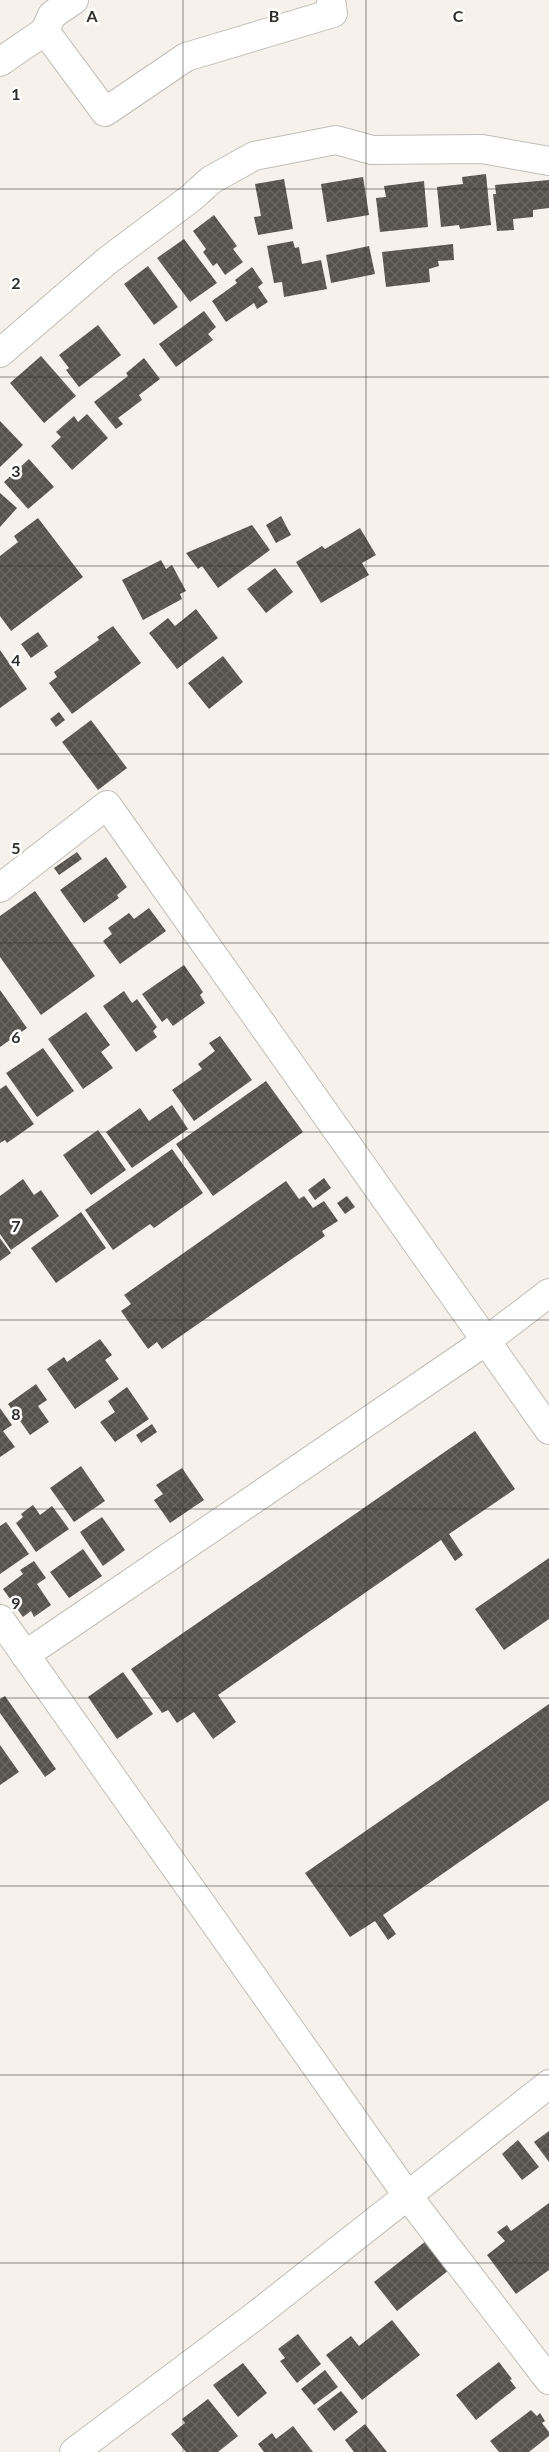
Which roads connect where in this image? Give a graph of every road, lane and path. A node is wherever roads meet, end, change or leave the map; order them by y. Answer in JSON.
{"nodes":[{"id":1,"x":74,"y":0,"type":"edge"},
{"id":2,"x":331,"y":0,"type":"edge"},
{"id":3,"x":45,"y":31,"type":"junction"},
{"id":4,"x":0,"y":62,"type":"edge"},
{"id":5,"x":549,"y":161,"type":"edge"},
{"id":6,"x":0,"y":353,"type":"edge"},
{"id":7,"x":0,"y":888,"type":"edge"},
{"id":8,"x":549,"y":1293,"type":"edge"},
{"id":9,"x":486,"y":1341,"type":"junction"},
{"id":10,"x":549,"y":1430,"type":"edge"},
{"id":11,"x":0,"y":1619,"type":"edge"},
{"id":12,"x":25,"y":1655,"type":"junction"},
{"id":13,"x":549,"y":2084,"type":"edge"},
{"id":14,"x":408,"y":2195,"type":"junction"},
{"id":15,"x":549,"y":2380,"type":"edge"},
{"id":16,"x":74,"y":2452,"type":"edge"}],
"edges":[{"from":1,"to":3,"type":"street"},
{"from":2,"to":3,"type":"street"},
{"from":3,"to":4,"type":"street"},
{"from":5,"to":6,"type":"street"},
{"from":7,"to":9,"type":"street"},
{"from":8,"to":9,"type":"street"},
{"from":9,"to":10,"type":"street"},
{"from":9,"to":12,"type":"street"},
{"from":11,"to":12,"type":"street"},
{"from":12,"to":14,"type":"street"},
{"from":13,"to":14,"type":"street"},
{"from":14,"to":15,"type":"street"},
{"from":14,"to":16,"type":"street"}]}
